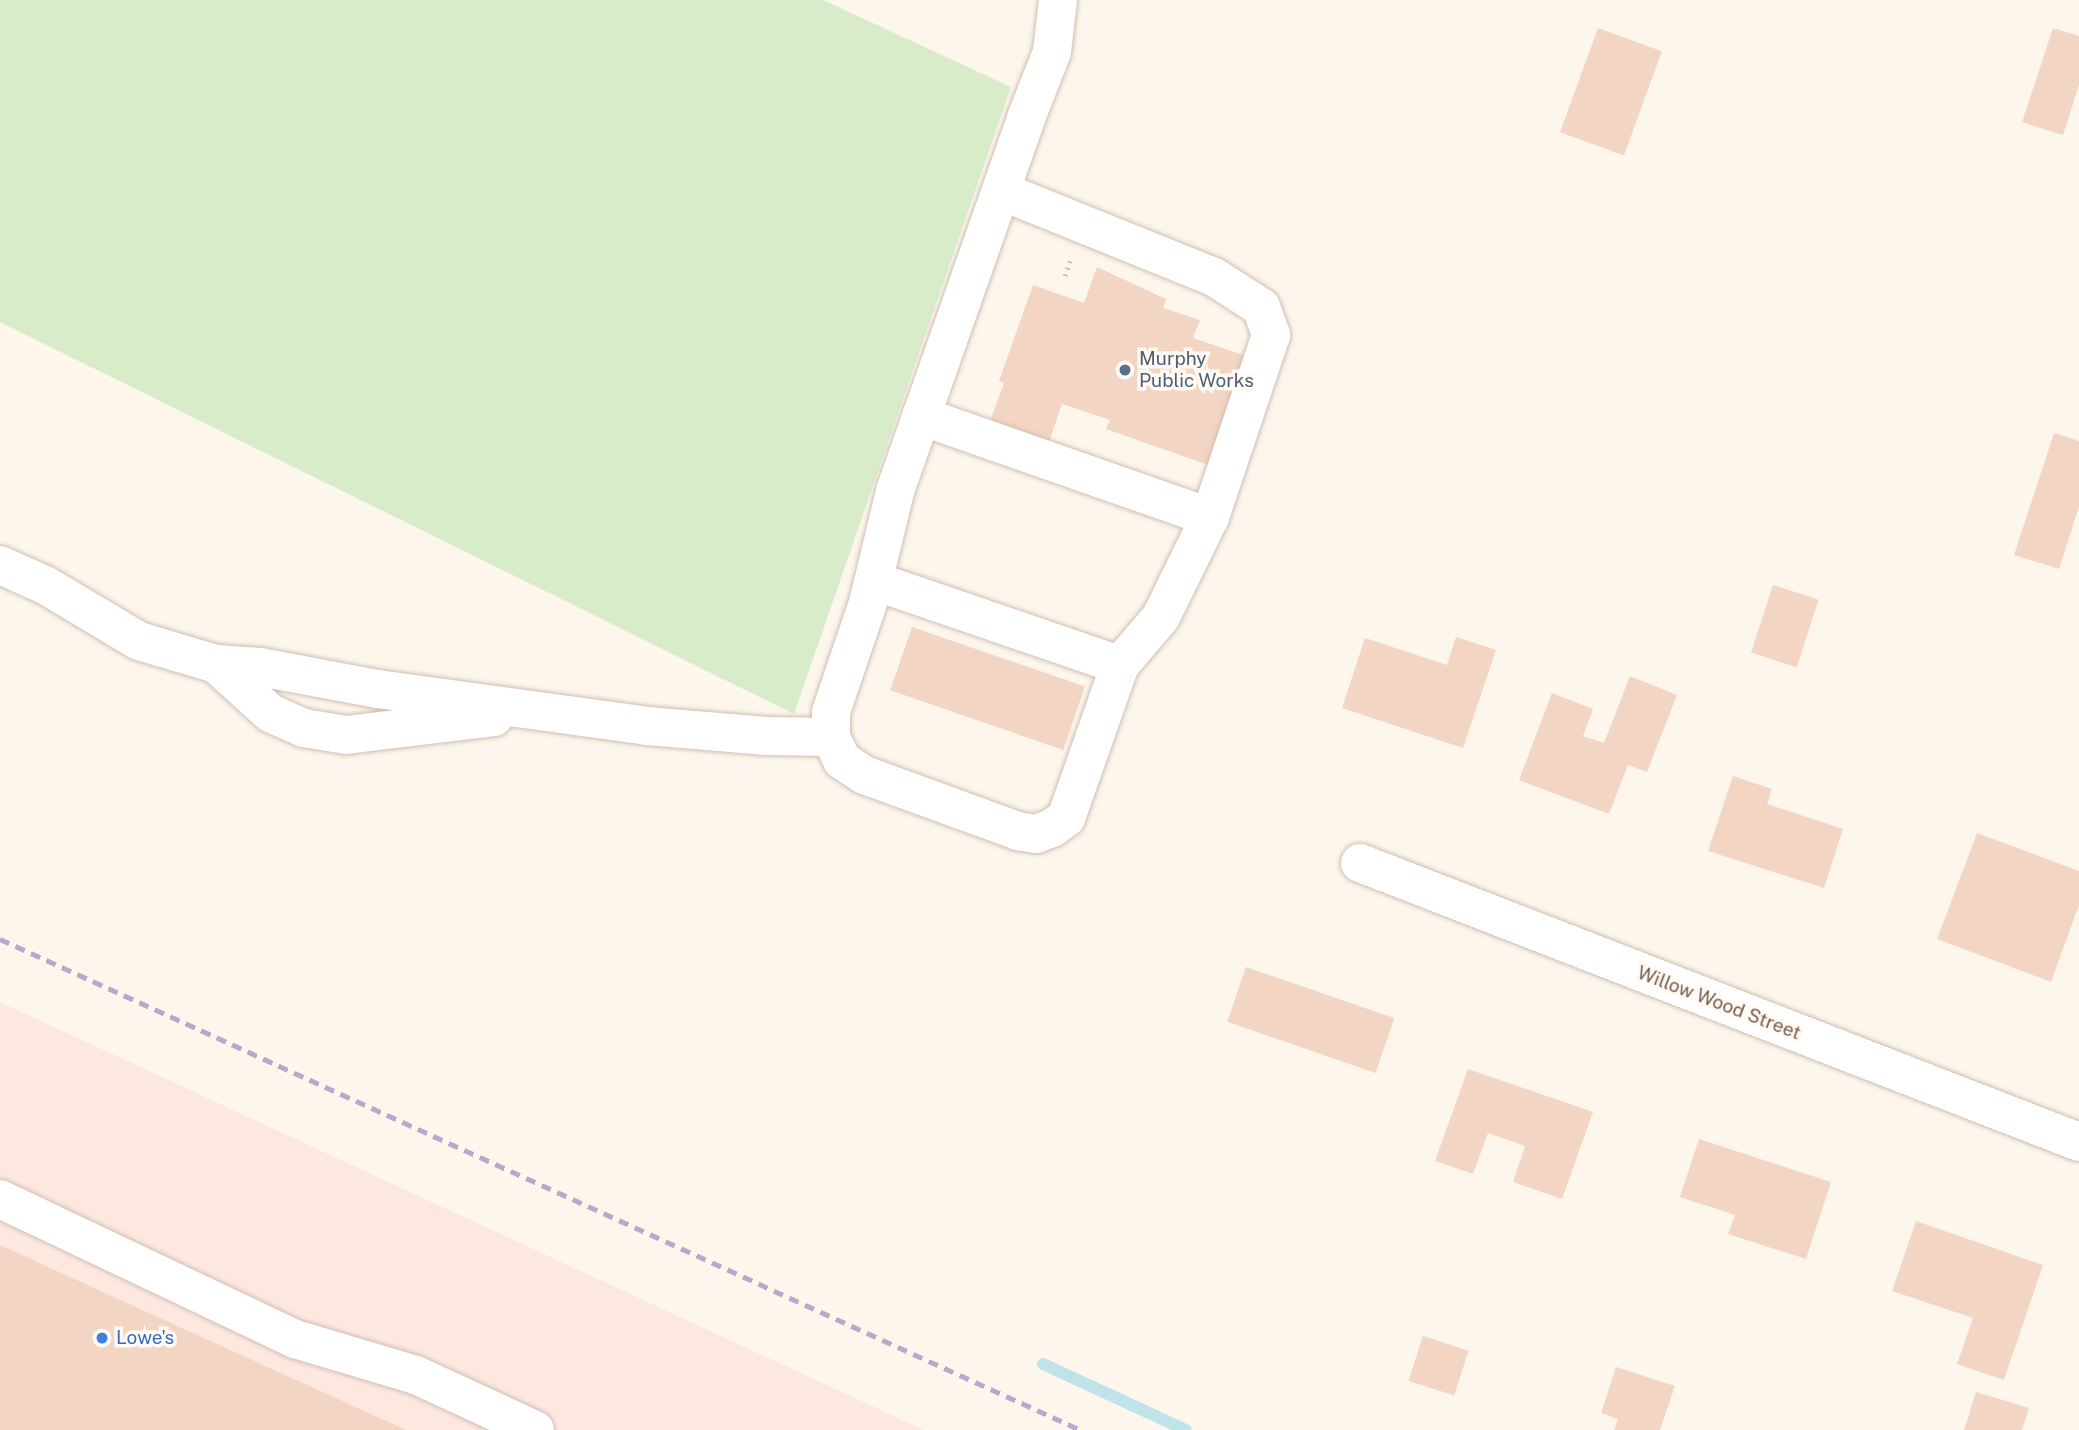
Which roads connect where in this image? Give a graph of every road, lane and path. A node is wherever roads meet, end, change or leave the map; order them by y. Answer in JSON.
{"nodes":[{"id":1,"x":1058,"y":0,"type":"edge"},
{"id":2,"x":1001,"y":191,"type":"junction"},
{"id":3,"x":921,"y":416,"type":"junction"},
{"id":4,"x":1210,"y":517,"type":"junction"},
{"id":5,"x":0,"y":565,"type":"edge"},
{"id":6,"x":874,"y":581,"type":"junction"},
{"id":7,"x":216,"y":664,"type":"junction"},
{"id":8,"x":1121,"y":665,"type":"junction"},
{"id":9,"x":548,"y":711,"type":"junction"},
{"id":10,"x":831,"y":737,"type":"junction"},
{"id":11,"x":1360,"y":863,"type":"dead end"},
{"id":12,"x":2079,"y":1142,"type":"edge"},
{"id":13,"x":0,"y":1199,"type":"edge"},
{"id":14,"x":535,"y":1430,"type":"edge"}],
"edges":[{"from":1,"to":2,"type":"street"},
{"from":2,"to":3,"type":"street"},
{"from":2,"to":4,"type":"street"},
{"from":3,"to":4,"type":"street"},
{"from":3,"to":6,"type":"street"},
{"from":4,"to":8,"type":"street"},
{"from":5,"to":7,"type":"street"},
{"from":6,"to":8,"type":"street"},
{"from":6,"to":10,"type":"street"},
{"from":7,"to":9,"type":"street"},
{"from":7,"to":9,"type":"street"},
{"from":8,"to":10,"type":"street"},
{"from":9,"to":10,"type":"street"},
{"from":11,"to":12,"type":"street","name":"Willow Wood Street"},
{"from":13,"to":14,"type":"street"}]}
